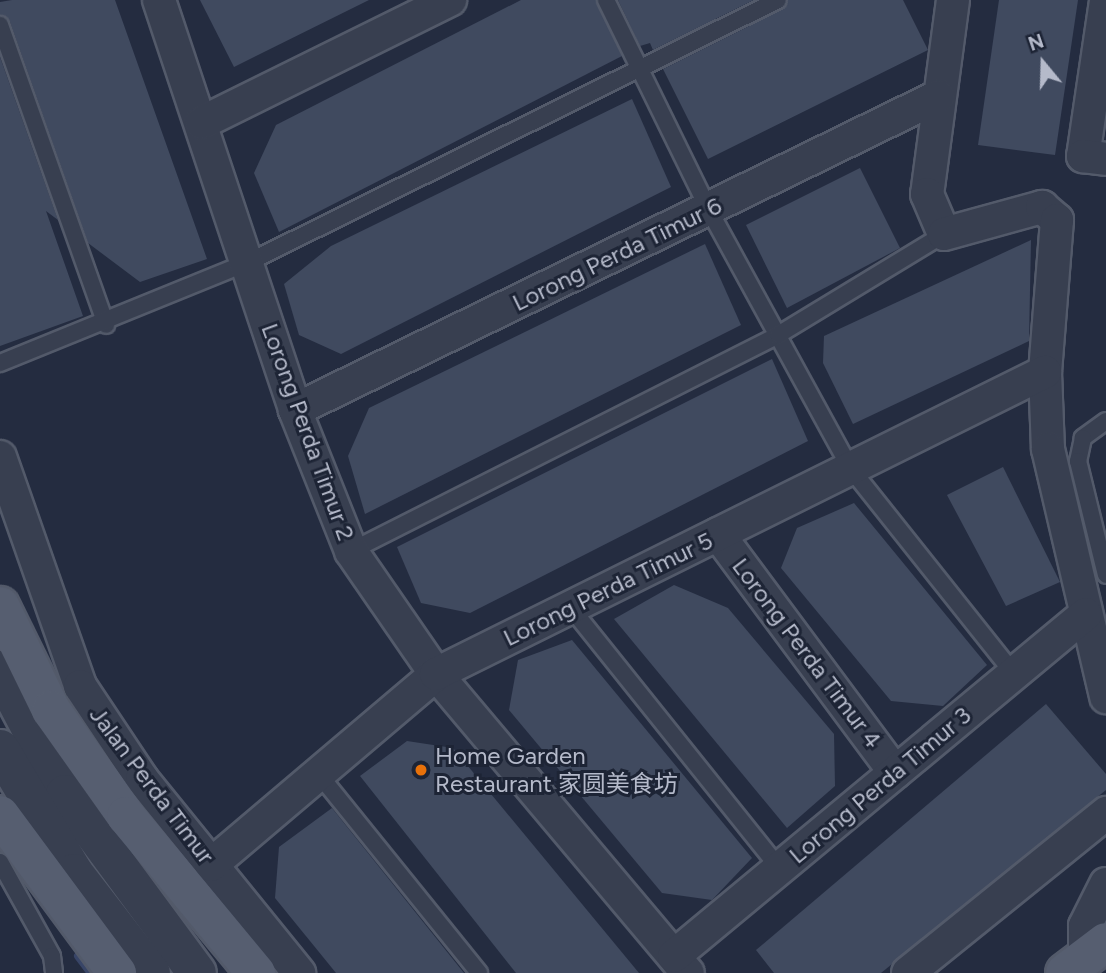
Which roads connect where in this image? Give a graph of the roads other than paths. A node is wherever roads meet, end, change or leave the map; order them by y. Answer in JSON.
{"nodes":[{"id":1,"x":159,"y":0,"type":"edge"},
{"id":2,"x":450,"y":0,"type":"edge"},
{"id":3,"x":606,"y":0,"type":"edge"},
{"id":4,"x":778,"y":0,"type":"edge"},
{"id":5,"x":953,"y":0,"type":"edge"},
{"id":6,"x":1106,"y":1,"type":"edge"},
{"id":7,"x":0,"y":25,"type":"edge"},
{"id":8,"x":640,"y":68,"type":"junction"},
{"id":9,"x":939,"y":96,"type":"junction"},
{"id":10,"x":201,"y":123,"type":"junction"},
{"id":11,"x":1106,"y":159,"type":"edge"},
{"id":12,"x":709,"y":210,"type":"junction"},
{"id":13,"x":943,"y":234,"type":"junction"},
{"id":14,"x":248,"y":262,"type":"junction"},
{"id":15,"x":106,"y":325,"type":"junction"},
{"id":16,"x":778,"y":335,"type":"junction"},
{"id":17,"x":0,"y":363,"type":"edge"},
{"id":18,"x":1045,"y":372,"type":"junction"},
{"id":19,"x":295,"y":410,"type":"junction"},
{"id":20,"x":1106,"y":421,"type":"edge"},
{"id":21,"x":0,"y":457,"type":"edge"},
{"id":22,"x":851,"y":469,"type":"junction"},
{"id":23,"x":718,"y":534,"type":"junction"},
{"id":24,"x":351,"y":551,"type":"junction"},
{"id":25,"x":1106,"y":575,"type":"edge"},
{"id":26,"x":0,"y":606,"type":"edge"},
{"id":27,"x":571,"y":608,"type":"junction"},
{"id":28,"x":1086,"y":614,"type":"junction"},
{"id":29,"x":0,"y":670,"type":"edge"},
{"id":30,"x":436,"y":674,"type":"junction"},
{"id":31,"x":1014,"y":674,"type":"junction"},
{"id":32,"x":1106,"y":698,"type":"edge"},
{"id":33,"x":0,"y":749,"type":"edge"},
{"id":34,"x":317,"y":772,"type":"junction"},
{"id":35,"x":895,"y":772,"type":"junction"},
{"id":36,"x":1106,"y":813,"type":"edge"},
{"id":37,"x":0,"y":816,"type":"edge"},
{"id":38,"x":0,"y":862,"type":"edge"},
{"id":39,"x":211,"y":865,"type":"junction"},
{"id":40,"x":779,"y":869,"type":"junction"},
{"id":41,"x":1106,"y":884,"type":"edge"},
{"id":42,"x":1085,"y":958,"type":"edge"},
{"id":43,"x":681,"y":965,"type":"edge"},
{"id":44,"x":54,"y":973,"type":"edge"},
{"id":45,"x":117,"y":973,"type":"edge"},
{"id":46,"x":151,"y":973,"type":"edge"},
{"id":47,"x":197,"y":973,"type":"edge"},
{"id":48,"x":256,"y":973,"type":"edge"},
{"id":49,"x":299,"y":973,"type":"edge"},
{"id":50,"x":479,"y":973,"type":"edge"},
{"id":51,"x":908,"y":973,"type":"edge"}],
"edges":[{"from":1,"to":10,"type":"street","name":"Lorong Perda Timur 2"},
{"from":2,"to":10,"type":"street"},
{"from":3,"to":8,"type":"lane"},
{"from":4,"to":8,"type":"lane"},
{"from":5,"to":9,"type":"street"},
{"from":6,"to":11,"type":"street"},
{"from":7,"to":15,"type":"lane"},
{"from":8,"to":12,"type":"lane"},
{"from":8,"to":14,"type":"lane"},
{"from":9,"to":12,"type":"street","name":"Lorong Perda Timur 6"},
{"from":9,"to":13,"type":"street"},
{"from":10,"to":14,"type":"street","name":"Lorong Perda Timur 2"},
{"from":12,"to":16,"type":"lane"},
{"from":12,"to":19,"type":"street","name":"Lorong Perda Timur 6"},
{"from":13,"to":16,"type":"lane"},
{"from":13,"to":18,"type":"street"},
{"from":14,"to":15,"type":"lane"},
{"from":14,"to":19,"type":"street","name":"Lorong Perda Timur 2"},
{"from":15,"to":17,"type":"lane"},
{"from":16,"to":22,"type":"lane"},
{"from":16,"to":24,"type":"lane"},
{"from":18,"to":22,"type":"street","name":"Lorong Perda Timur 5"},
{"from":18,"to":28,"type":"street"},
{"from":19,"to":24,"type":"street","name":"Lorong Perda Timur 2"},
{"from":20,"to":25,"type":"lane"},
{"from":21,"to":39,"type":"street","name":"Jalan Perda Timur"},
{"from":22,"to":23,"type":"street","name":"Lorong Perda Timur 5"},
{"from":22,"to":31,"type":"lane"},
{"from":23,"to":27,"type":"street","name":"Lorong Perda Timur 5"},
{"from":23,"to":35,"type":"street","name":"Lorong Perda Timur 4"},
{"from":24,"to":30,"type":"street","name":"Lorong Perda Timur 2"},
{"from":26,"to":48,"type":"main road"},
{"from":27,"to":30,"type":"street","name":"Lorong Perda Timur 5"},
{"from":27,"to":40,"type":"lane"},
{"from":28,"to":31,"type":"street","name":"Lorong Perda Timur 3"},
{"from":28,"to":32,"type":"street"},
{"from":29,"to":47,"type":"street"},
{"from":30,"to":34,"type":"street","name":"Lorong Perda Timur 5"},
{"from":30,"to":43,"type":"street","name":"Lorong Perda Timur 2"},
{"from":31,"to":35,"type":"street","name":"Lorong Perda Timur 3"},
{"from":33,"to":46,"type":"street"},
{"from":34,"to":39,"type":"street","name":"Lorong Perda Timur 5"},
{"from":34,"to":50,"type":"lane"},
{"from":35,"to":40,"type":"street","name":"Lorong Perda Timur 3"},
{"from":36,"to":51,"type":"street"},
{"from":37,"to":45,"type":"main road"},
{"from":38,"to":44,"type":"lane"},
{"from":39,"to":49,"type":"street","name":"Jalan Perda Timur"},
{"from":40,"to":43,"type":"street","name":"Lorong Perda Timur 3"},
{"from":41,"to":42,"type":"street"}]}
